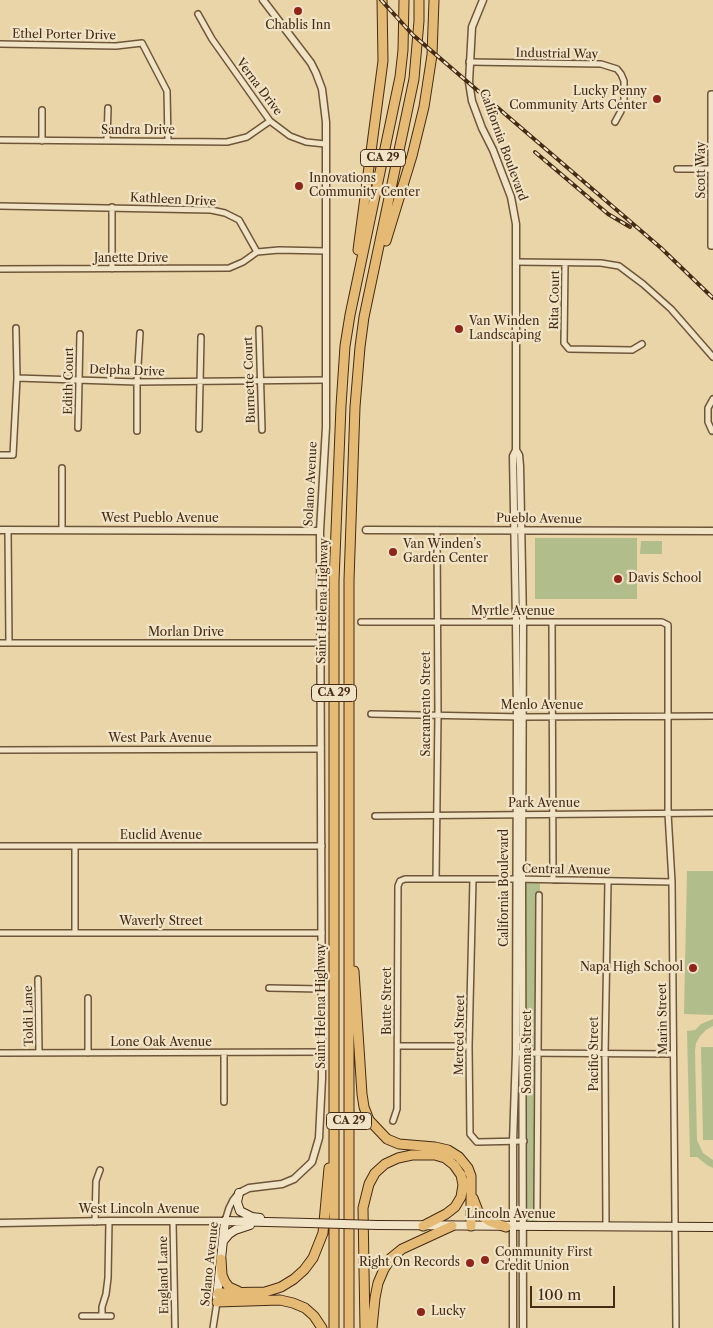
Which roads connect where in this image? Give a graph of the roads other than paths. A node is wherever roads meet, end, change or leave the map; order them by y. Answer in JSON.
{"nodes":[{"id":1,"x":263,"y":0,"type":"edge"},
{"id":2,"x":382,"y":0,"type":"edge"},
{"id":3,"x":404,"y":0,"type":"edge"},
{"id":4,"x":419,"y":0,"type":"edge"},
{"id":5,"x":434,"y":0,"type":"edge"},
{"id":6,"x":483,"y":0,"type":"edge"},
{"id":7,"x":198,"y":14,"type":"dead end"},
{"id":8,"x":0,"y":44,"type":"edge"},
{"id":9,"x":469,"y":62,"type":"junction"},
{"id":10,"x":712,"y":94,"type":"edge"},
{"id":11,"x":108,"y":108,"type":"dead end"},
{"id":12,"x":42,"y":110,"type":"dead end"},
{"id":13,"x":270,"y":121,"type":"junction"},
{"id":14,"x":615,"y":122,"type":"dead end"},
{"id":15,"x":0,"y":140,"type":"edge"},
{"id":16,"x":42,"y":141,"type":"junction"},
{"id":17,"x":108,"y":141,"type":"junction"},
{"id":18,"x":168,"y":141,"type":"junction"},
{"id":19,"x":325,"y":144,"type":"junction"},
{"id":20,"x":677,"y":169,"type":"dead end"},
{"id":21,"x":712,"y":169,"type":"edge"},
{"id":22,"x":0,"y":206,"type":"edge"},
{"id":23,"x":112,"y":207,"type":"junction"},
{"id":24,"x":712,"y":246,"type":"edge"},
{"id":25,"x":326,"y":251,"type":"junction"},
{"id":26,"x":257,"y":252,"type":"junction"},
{"id":27,"x":516,"y":262,"type":"junction"},
{"id":28,"x":565,"y":264,"type":"junction"},
{"id":29,"x":0,"y":269,"type":"edge"},
{"id":30,"x":112,"y":269,"type":"junction"},
{"id":31,"x":370,"y":286,"type":"junction"},
{"id":32,"x":350,"y":315,"type":"junction"},
{"id":33,"x":16,"y":328,"type":"dead end"},
{"id":34,"x":259,"y":329,"type":"dead end"},
{"id":35,"x":140,"y":333,"type":"dead end"},
{"id":36,"x":80,"y":334,"type":"dead end"},
{"id":37,"x":201,"y":337,"type":"dead end"},
{"id":38,"x":642,"y":344,"type":"dead end"},
{"id":39,"x":713,"y":357,"type":"edge"},
{"id":40,"x":17,"y":378,"type":"junction"},
{"id":41,"x":78,"y":380,"type":"junction"},
{"id":42,"x":261,"y":380,"type":"junction"},
{"id":43,"x":326,"y":380,"type":"junction"},
{"id":44,"x":137,"y":382,"type":"junction"},
{"id":45,"x":201,"y":382,"type":"junction"},
{"id":46,"x":713,"y":399,"type":"edge"},
{"id":47,"x":78,"y":428,"type":"dead end"},
{"id":48,"x":200,"y":429,"type":"dead end"},
{"id":49,"x":138,"y":430,"type":"dead end"},
{"id":50,"x":262,"y":430,"type":"dead end"},
{"id":51,"x":712,"y":431,"type":"edge"},
{"id":52,"x":0,"y":455,"type":"edge"},
{"id":53,"x":62,"y":468,"type":"dead end"},
{"id":54,"x":0,"y":530,"type":"edge"},
{"id":55,"x":8,"y":530,"type":"junction"},
{"id":56,"x":62,"y":530,"type":"junction"},
{"id":57,"x":366,"y":530,"type":"dead end"},
{"id":58,"x":437,"y":530,"type":"junction"},
{"id":59,"x":517,"y":530,"type":"junction"},
{"id":60,"x":320,"y":531,"type":"junction"},
{"id":61,"x":713,"y":531,"type":"edge"},
{"id":62,"x":361,"y":622,"type":"dead end"},
{"id":63,"x":437,"y":622,"type":"junction"},
{"id":64,"x":520,"y":622,"type":"junction"},
{"id":65,"x":552,"y":622,"type":"junction"},
{"id":66,"x":665,"y":622,"type":"joint"},
{"id":67,"x":0,"y":643,"type":"edge"},
{"id":68,"x":9,"y":643,"type":"junction"},
{"id":69,"x":321,"y":643,"type":"junction"},
{"id":70,"x":371,"y":714,"type":"dead end"},
{"id":71,"x":438,"y":715,"type":"junction"},
{"id":72,"x":552,"y":716,"type":"junction"},
{"id":73,"x":668,"y":716,"type":"junction"},
{"id":74,"x":713,"y":716,"type":"edge"},
{"id":75,"x":520,"y":717,"type":"junction"},
{"id":76,"x":321,"y":749,"type":"junction"},
{"id":77,"x":0,"y":750,"type":"edge"},
{"id":78,"x":668,"y":813,"type":"junction"},
{"id":79,"x":713,"y":813,"type":"edge"},
{"id":80,"x":437,"y":814,"type":"junction"},
{"id":81,"x":520,"y":814,"type":"junction"},
{"id":82,"x":553,"y":815,"type":"junction"},
{"id":83,"x":375,"y":816,"type":"dead end"},
{"id":84,"x":0,"y":846,"type":"edge"},
{"id":85,"x":75,"y":846,"type":"junction"},
{"id":86,"x":322,"y":846,"type":"junction"},
{"id":87,"x":436,"y":879,"type":"junction"},
{"id":88,"x":473,"y":879,"type":"junction"},
{"id":89,"x":519,"y":879,"type":"junction"},
{"id":90,"x":553,"y":880,"type":"junction"},
{"id":91,"x":400,"y":881,"type":"joint"},
{"id":92,"x":608,"y":881,"type":"junction"},
{"id":93,"x":672,"y":882,"type":"junction"},
{"id":94,"x":539,"y":895,"type":"dead end"},
{"id":95,"x":349,"y":915,"type":"junction"},
{"id":96,"x":75,"y":932,"type":"junction"},
{"id":97,"x":0,"y":933,"type":"edge"},
{"id":98,"x":322,"y":933,"type":"junction"},
{"id":99,"x":38,"y":978,"type":"dead end"},
{"id":100,"x":269,"y":988,"type":"dead end"},
{"id":101,"x":322,"y":989,"type":"junction"},
{"id":102,"x":88,"y":998,"type":"dead end"},
{"id":103,"x":398,"y":1046,"type":"junction"},
{"id":104,"x":469,"y":1046,"type":"junction"},
{"id":105,"x":322,"y":1052,"type":"junction"},
{"id":106,"x":0,"y":1053,"type":"edge"},
{"id":107,"x":39,"y":1053,"type":"junction"},
{"id":108,"x":88,"y":1053,"type":"junction"},
{"id":109,"x":224,"y":1053,"type":"junction"},
{"id":110,"x":520,"y":1053,"type":"junction"},
{"id":111,"x":538,"y":1053,"type":"junction"},
{"id":112,"x":605,"y":1054,"type":"junction"},
{"id":113,"x":673,"y":1054,"type":"junction"},
{"id":114,"x":334,"y":1073,"type":"junction"},
{"id":115,"x":224,"y":1102,"type":"dead end"},
{"id":116,"x":393,"y":1121,"type":"dead end"},
{"id":117,"x":524,"y":1141,"type":"junction"},
{"id":118,"x":513,"y":1142,"type":"junction"},
{"id":119,"x":100,"y":1170,"type":"dead end"},
{"id":120,"x":240,"y":1193,"type":"junction"},
{"id":121,"x":472,"y":1195,"type":"junction"},
{"id":122,"x":537,"y":1209,"type":"dead end"},
{"id":123,"x":110,"y":1221,"type":"junction"},
{"id":124,"x":173,"y":1221,"type":"junction"},
{"id":125,"x":225,"y":1221,"type":"junction"},
{"id":126,"x":95,"y":1222,"type":"junction"},
{"id":127,"x":262,"y":1222,"type":"junction"},
{"id":128,"x":292,"y":1223,"type":"junction"},
{"id":129,"x":0,"y":1224,"type":"edge"},
{"id":130,"x":309,"y":1224,"type":"joint"},
{"id":131,"x":423,"y":1226,"type":"junction"},
{"id":132,"x":452,"y":1226,"type":"junction"},
{"id":133,"x":470,"y":1226,"type":"junction"},
{"id":134,"x":523,"y":1226,"type":"junction"},
{"id":135,"x":606,"y":1226,"type":"junction"},
{"id":136,"x":510,"y":1227,"type":"junction"},
{"id":137,"x":676,"y":1227,"type":"junction"},
{"id":138,"x":713,"y":1227,"type":"edge"},
{"id":139,"x":223,"y":1242,"type":"junction"},
{"id":140,"x":221,"y":1259,"type":"junction"},
{"id":141,"x":248,"y":1292,"type":"junction"},
{"id":142,"x":217,"y":1297,"type":"junction"},
{"id":143,"x":82,"y":1316,"type":"dead end"},
{"id":144,"x":102,"y":1316,"type":"junction"},
{"id":145,"x":111,"y":1316,"type":"dead end"},
{"id":146,"x":175,"y":1328,"type":"edge"},
{"id":147,"x":214,"y":1328,"type":"edge"},
{"id":148,"x":322,"y":1328,"type":"edge"},
{"id":149,"x":334,"y":1328,"type":"edge"},
{"id":150,"x":349,"y":1328,"type":"edge"},
{"id":151,"x":365,"y":1328,"type":"edge"},
{"id":152,"x":372,"y":1328,"type":"edge"},
{"id":153,"x":513,"y":1328,"type":"edge"},
{"id":154,"x":523,"y":1328,"type":"edge"},
{"id":155,"x":676,"y":1328,"type":"edge"}],
"edges":[{"from":1,"to":19,"type":"street","name":"Solano Avenue"},
{"from":2,"to":32,"type":"highway"},
{"from":3,"to":32,"type":"highway","name":"Saint Helena Highway","number":"CA 29"},
{"from":4,"to":31,"type":"highway","name":"Saint Helena Highway","number":"CA 29"},
{"from":5,"to":31,"type":"highway"},
{"from":6,"to":9,"type":"street","name":"California Boulevard"},
{"from":7,"to":13,"type":"street","name":"Verna Drive"},
{"from":8,"to":18,"type":"street","name":"Ethel Porter Drive"},
{"from":9,"to":14,"type":"street","name":"Industrial Way"},
{"from":9,"to":27,"type":"street","name":"California Boulevard"},
{"from":10,"to":21,"type":"street","name":"Scott Way"},
{"from":11,"to":17,"type":"street"},
{"from":12,"to":16,"type":"street"},
{"from":13,"to":18,"type":"street","name":"Sandra Drive"},
{"from":13,"to":19,"type":"street","name":"Verna Drive"},
{"from":15,"to":16,"type":"street","name":"Sandra Drive"},
{"from":16,"to":17,"type":"street","name":"Sandra Drive"},
{"from":17,"to":18,"type":"street","name":"Sandra Drive"},
{"from":19,"to":25,"type":"street","name":"Solano Avenue"},
{"from":20,"to":21,"type":"street"},
{"from":21,"to":24,"type":"street","name":"Scott Way"},
{"from":22,"to":23,"type":"street","name":"Kathleen Drive"},
{"from":23,"to":26,"type":"street","name":"Kathleen Drive"},
{"from":23,"to":30,"type":"street"},
{"from":25,"to":26,"type":"street"},
{"from":25,"to":43,"type":"street","name":"Solano Avenue"},
{"from":26,"to":30,"type":"street","name":"Janette Drive"},
{"from":27,"to":28,"type":"street"},
{"from":27,"to":59,"type":"street","name":"California Boulevard"},
{"from":28,"to":38,"type":"street","name":"Rita Court"},
{"from":28,"to":39,"type":"street"},
{"from":29,"to":30,"type":"street","name":"Janette Drive"},
{"from":31,"to":95,"type":"highway","name":"Saint Helena Highway","number":"CA 29"},
{"from":32,"to":114,"type":"highway","name":"Saint Helena Highway","number":"CA 29"},
{"from":33,"to":40,"type":"street"},
{"from":34,"to":42,"type":"street","name":"Burnette Court"},
{"from":35,"to":44,"type":"street"},
{"from":36,"to":41,"type":"street","name":"Edith Court"},
{"from":37,"to":45,"type":"street"},
{"from":40,"to":41,"type":"street","name":"Delpha Drive"},
{"from":40,"to":52,"type":"street"},
{"from":41,"to":44,"type":"street","name":"Delpha Drive"},
{"from":41,"to":47,"type":"street","name":"Edith Court"},
{"from":42,"to":43,"type":"street","name":"Delpha Drive"},
{"from":42,"to":45,"type":"street","name":"Delpha Drive"},
{"from":42,"to":50,"type":"street","name":"Burnette Court"},
{"from":43,"to":60,"type":"street","name":"Solano Avenue"},
{"from":44,"to":45,"type":"street","name":"Delpha Drive"},
{"from":44,"to":49,"type":"street"},
{"from":45,"to":48,"type":"street"},
{"from":46,"to":51,"type":"street"},
{"from":53,"to":56,"type":"street"},
{"from":54,"to":55,"type":"street","name":"West Pueblo Avenue"},
{"from":55,"to":56,"type":"street","name":"West Pueblo Avenue"},
{"from":55,"to":68,"type":"street"},
{"from":56,"to":60,"type":"street","name":"West Pueblo Avenue"},
{"from":57,"to":58,"type":"street","name":"Pueblo Avenue"},
{"from":58,"to":59,"type":"street","name":"Pueblo Avenue"},
{"from":58,"to":63,"type":"street","name":"Sacramento Street"},
{"from":59,"to":61,"type":"street","name":"Pueblo Avenue"},
{"from":59,"to":64,"type":"street","name":"California Boulevard"},
{"from":60,"to":69,"type":"street","name":"Solano Avenue"},
{"from":62,"to":63,"type":"street","name":"Myrtle Avenue"},
{"from":63,"to":64,"type":"street","name":"Myrtle Avenue"},
{"from":63,"to":71,"type":"street","name":"Sacramento Street"},
{"from":64,"to":65,"type":"street","name":"Myrtle Avenue"},
{"from":64,"to":75,"type":"street","name":"California Boulevard"},
{"from":65,"to":66,"type":"street","name":"Myrtle Avenue"},
{"from":65,"to":72,"type":"street"},
{"from":66,"to":73,"type":"street","name":"Marin Street"},
{"from":67,"to":68,"type":"street","name":"Morlan Drive"},
{"from":68,"to":69,"type":"street","name":"Morlan Drive"},
{"from":69,"to":76,"type":"street","name":"Solano Avenue"},
{"from":70,"to":71,"type":"street","name":"Menlo Avenue"},
{"from":71,"to":75,"type":"street","name":"Menlo Avenue"},
{"from":71,"to":80,"type":"street","name":"Sacramento Street"},
{"from":72,"to":73,"type":"street","name":"Menlo Avenue"},
{"from":72,"to":75,"type":"street","name":"Menlo Avenue"},
{"from":72,"to":82,"type":"street"},
{"from":73,"to":74,"type":"street","name":"Menlo Avenue"},
{"from":73,"to":78,"type":"street","name":"Marin Street"},
{"from":75,"to":81,"type":"street","name":"California Boulevard"},
{"from":76,"to":77,"type":"street","name":"West Park Avenue"},
{"from":76,"to":86,"type":"street","name":"Solano Avenue"},
{"from":78,"to":79,"type":"street","name":"Park Avenue"},
{"from":78,"to":82,"type":"street","name":"Park Avenue"},
{"from":78,"to":93,"type":"street","name":"Marin Street"},
{"from":80,"to":81,"type":"street","name":"Park Avenue"},
{"from":80,"to":83,"type":"street","name":"Park Avenue"},
{"from":80,"to":87,"type":"street","name":"Sacramento Street"},
{"from":81,"to":82,"type":"street","name":"Park Avenue"},
{"from":81,"to":89,"type":"street","name":"California Boulevard"},
{"from":82,"to":90,"type":"street"},
{"from":84,"to":85,"type":"street","name":"Euclid Avenue"},
{"from":85,"to":86,"type":"street","name":"Euclid Avenue"},
{"from":85,"to":96,"type":"street"},
{"from":86,"to":98,"type":"street","name":"Solano Avenue"},
{"from":87,"to":88,"type":"street","name":"Central Avenue"},
{"from":87,"to":91,"type":"street","name":"Central Avenue"},
{"from":88,"to":89,"type":"street","name":"Central Avenue"},
{"from":88,"to":104,"type":"street","name":"Merced Street"},
{"from":89,"to":90,"type":"street","name":"Central Avenue"},
{"from":89,"to":110,"type":"street","name":"California Boulevard"},
{"from":90,"to":92,"type":"street","name":"Central Avenue"},
{"from":91,"to":103,"type":"street","name":"Butte Street"},
{"from":92,"to":93,"type":"street","name":"Central Avenue"},
{"from":92,"to":112,"type":"street","name":"Pacific Street"},
{"from":93,"to":113,"type":"street","name":"Marin Street"},
{"from":94,"to":111,"type":"street","name":"Sonoma Street"},
{"from":95,"to":121,"type":"highway"},
{"from":95,"to":150,"type":"highway","name":"Saint Helena Highway","number":"CA 29"},
{"from":96,"to":97,"type":"street","name":"Waverly Street"},
{"from":96,"to":98,"type":"street","name":"Waverly Street"},
{"from":98,"to":101,"type":"street","name":"Solano Avenue"},
{"from":99,"to":107,"type":"street","name":"Toldi Lane"},
{"from":100,"to":101,"type":"street"},
{"from":101,"to":105,"type":"street","name":"Solano Avenue"},
{"from":102,"to":108,"type":"street"},
{"from":103,"to":104,"type":"street"},
{"from":103,"to":116,"type":"street","name":"Butte Street"},
{"from":104,"to":118,"type":"street","name":"Merced Street"},
{"from":105,"to":109,"type":"street","name":"Lone Oak Avenue"},
{"from":105,"to":120,"type":"street","name":"Solano Avenue"},
{"from":106,"to":107,"type":"street","name":"Lone Oak Avenue"},
{"from":107,"to":108,"type":"street","name":"Lone Oak Avenue"},
{"from":108,"to":109,"type":"street","name":"Lone Oak Avenue"},
{"from":109,"to":115,"type":"street"},
{"from":110,"to":111,"type":"street"},
{"from":110,"to":117,"type":"street","name":"California Boulevard"},
{"from":110,"to":118,"type":"street","name":"California Boulevard"},
{"from":111,"to":112,"type":"street"},
{"from":111,"to":122,"type":"street","name":"Sonoma Street"},
{"from":112,"to":113,"type":"street"},
{"from":112,"to":135,"type":"street","name":"Pacific Street"},
{"from":113,"to":137,"type":"street","name":"Marin Street"},
{"from":114,"to":141,"type":"highway"},
{"from":114,"to":149,"type":"highway","name":"Saint Helena Highway","number":"CA 29"},
{"from":117,"to":118,"type":"street","name":"Merced Street"},
{"from":117,"to":134,"type":"street","name":"California Boulevard"},
{"from":118,"to":136,"type":"street","name":"California Boulevard"},
{"from":119,"to":126,"type":"street"},
{"from":120,"to":125,"type":"street","name":"Solano Avenue"},
{"from":120,"to":128,"type":"main road"},
{"from":121,"to":133,"type":"highway"},
{"from":121,"to":136,"type":"highway"},
{"from":123,"to":124,"type":"street","name":"West Lincoln Avenue"},
{"from":123,"to":126,"type":"street","name":"West Lincoln Avenue"},
{"from":123,"to":144,"type":"street"},
{"from":124,"to":125,"type":"street","name":"West Lincoln Avenue"},
{"from":124,"to":146,"type":"street","name":"England Lane"},
{"from":125,"to":127,"type":"main road","name":"West Lincoln Avenue"},
{"from":125,"to":139,"type":"main road","name":"Solano Avenue"},
{"from":126,"to":129,"type":"street","name":"West Lincoln Avenue"},
{"from":127,"to":128,"type":"main road","name":"West Lincoln Avenue"},
{"from":127,"to":139,"type":"main road"},
{"from":128,"to":130,"type":"main road","name":"West Lincoln Avenue"},
{"from":130,"to":131,"type":"main road","name":"Lincoln Avenue","bridge":true},
{"from":131,"to":132,"type":"main road","name":"Lincoln Avenue"},
{"from":131,"to":151,"type":"highway"},
{"from":132,"to":133,"type":"main road","name":"Lincoln Avenue"},
{"from":132,"to":152,"type":"highway"},
{"from":133,"to":136,"type":"main road","name":"Lincoln Avenue"},
{"from":134,"to":135,"type":"main road","name":"Lincoln Avenue"},
{"from":134,"to":136,"type":"main road","name":"Lincoln Avenue"},
{"from":134,"to":154,"type":"street","name":"California Boulevard"},
{"from":135,"to":137,"type":"main road","name":"Lincoln Avenue"},
{"from":136,"to":153,"type":"street","name":"California Boulevard"},
{"from":137,"to":138,"type":"main road","name":"Lincoln Avenue"},
{"from":137,"to":155,"type":"street","name":"Marin Street"},
{"from":139,"to":140,"type":"main road","name":"Solano Avenue"},
{"from":140,"to":141,"type":"highway"},
{"from":140,"to":142,"type":"main road","name":"Solano Avenue"},
{"from":141,"to":142,"type":"highway"},
{"from":142,"to":147,"type":"street","name":"Solano Avenue"},
{"from":142,"to":148,"type":"highway"},
{"from":143,"to":144,"type":"street"},
{"from":144,"to":145,"type":"street"}]}
